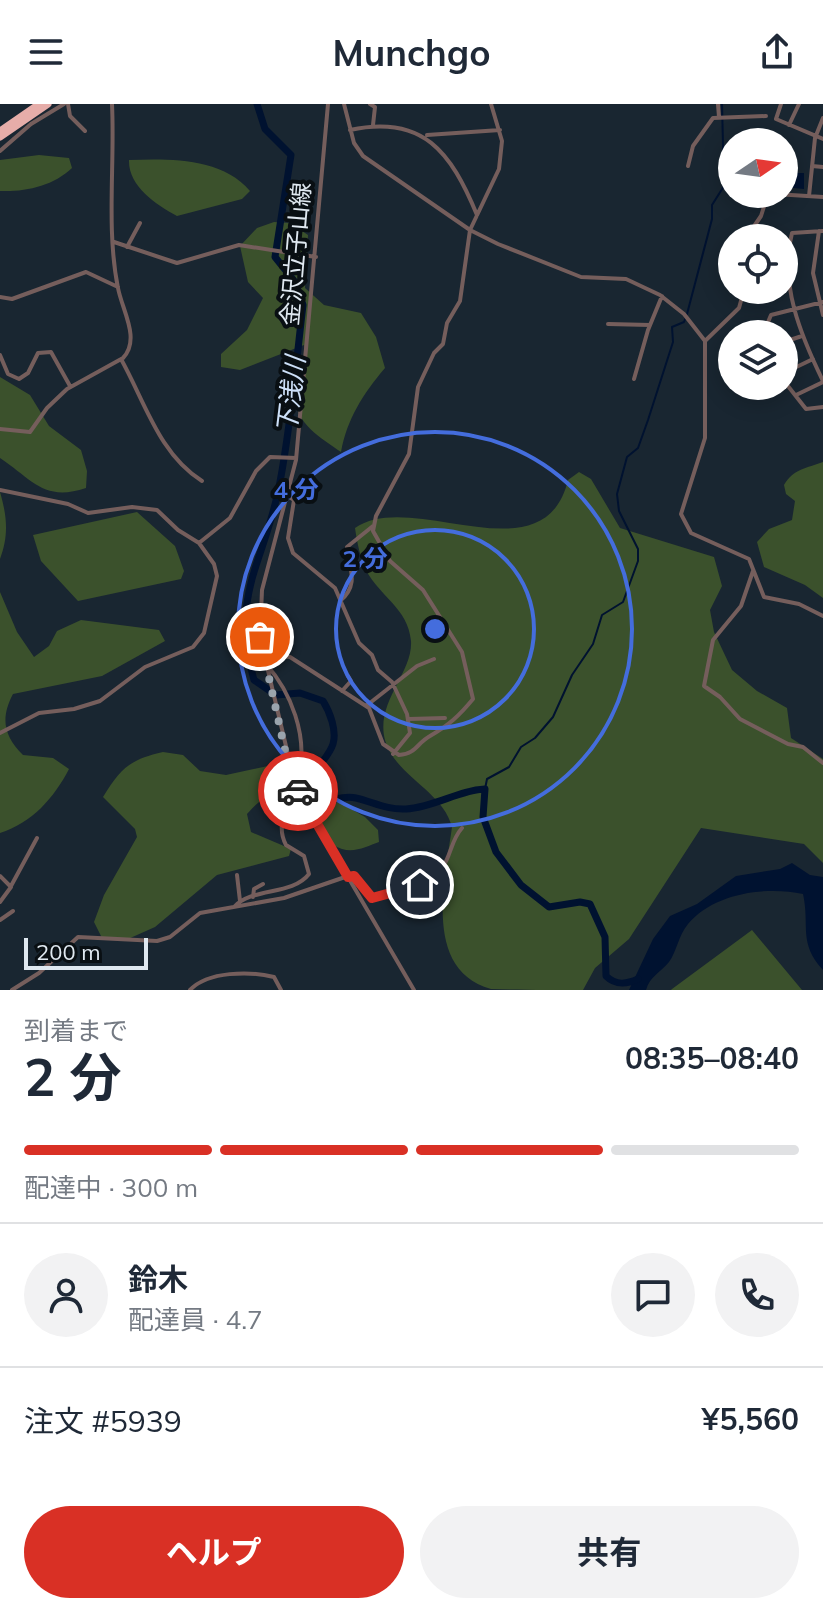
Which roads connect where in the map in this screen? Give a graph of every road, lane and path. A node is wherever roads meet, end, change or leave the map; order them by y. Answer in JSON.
{"nodes":[{"id":1,"x":39,"y":104,"type":"edge"},
{"id":2,"x":48,"y":104,"type":"edge"},
{"id":3,"x":66,"y":104,"type":"edge"},
{"id":4,"x":112,"y":104,"type":"edge"},
{"id":5,"x":328,"y":104,"type":"edge"},
{"id":6,"x":355,"y":104,"type":"edge"},
{"id":7,"x":382,"y":104,"type":"edge"},
{"id":8,"x":491,"y":104,"type":"edge"},
{"id":9,"x":718,"y":104,"type":"edge"},
{"id":10,"x":781,"y":104,"type":"edge"},
{"id":11,"x":799,"y":104,"type":"edge"},
{"id":12,"x":372,"y":105,"type":"edge"},
{"id":13,"x":345,"y":106,"type":"edge"},
{"id":14,"x":766,"y":116,"type":"dead end"},
{"id":15,"x":719,"y":117,"type":"junction"},
{"id":16,"x":823,"y":118,"type":"edge"},
{"id":17,"x":373,"y":125,"type":"junction"},
{"id":18,"x":789,"y":125,"type":"junction"},
{"id":19,"x":350,"y":130,"type":"junction"},
{"id":20,"x":500,"y":130,"type":"junction"},
{"id":21,"x":0,"y":131,"type":"edge"},
{"id":22,"x":85,"y":131,"type":"dead end"},
{"id":23,"x":426,"y":135,"type":"junction"},
{"id":24,"x":0,"y":137,"type":"edge"},
{"id":25,"x":815,"y":138,"type":"junction"},
{"id":26,"x":823,"y":139,"type":"edge"},
{"id":27,"x":0,"y":151,"type":"edge"},
{"id":28,"x":688,"y":166,"type":"dead end"},
{"id":29,"x":812,"y":166,"type":"junction"},
{"id":30,"x":823,"y":167,"type":"edge"},
{"id":31,"x":798,"y":195,"type":"edge"},
{"id":32,"x":809,"y":196,"type":"junction"},
{"id":33,"x":823,"y":197,"type":"edge"},
{"id":34,"x":477,"y":215,"type":"junction"},
{"id":35,"x":140,"y":223,"type":"dead end"},
{"id":36,"x":470,"y":230,"type":"junction"},
{"id":37,"x":821,"y":231,"type":"edge"},
{"id":38,"x":114,"y":242,"type":"junction"},
{"id":39,"x":127,"y":247,"type":"junction"},
{"id":40,"x":316,"y":257,"type":"junction"},
{"id":41,"x":118,"y":287,"type":"junction"},
{"id":42,"x":662,"y":296,"type":"junction"},
{"id":43,"x":0,"y":297,"type":"edge"},
{"id":44,"x":822,"y":303,"type":"edge"},
{"id":45,"x":740,"y":304,"type":"edge"},
{"id":46,"x":795,"y":309,"type":"junction"},
{"id":47,"x":823,"y":315,"type":"edge"},
{"id":48,"x":769,"y":320,"type":"edge"},
{"id":49,"x":608,"y":324,"type":"dead end"},
{"id":50,"x":650,"y":325,"type":"junction"},
{"id":51,"x":802,"y":336,"type":"junction"},
{"id":52,"x":798,"y":337,"type":"edge"},
{"id":53,"x":705,"y":341,"type":"junction"},
{"id":54,"x":0,"y":355,"type":"edge"},
{"id":55,"x":121,"y":359,"type":"junction"},
{"id":56,"x":813,"y":359,"type":"junction"},
{"id":57,"x":798,"y":366,"type":"edge"},
{"id":58,"x":634,"y":379,"type":"dead end"},
{"id":59,"x":823,"y":382,"type":"edge"},
{"id":60,"x":70,"y":386,"type":"junction"},
{"id":61,"x":798,"y":394,"type":"edge"},
{"id":62,"x":798,"y":399,"type":"edge"},
{"id":63,"x":823,"y":407,"type":"edge"},
{"id":64,"x":0,"y":429,"type":"edge"},
{"id":65,"x":296,"y":458,"type":"junction"},
{"id":66,"x":202,"y":481,"type":"dead end"},
{"id":67,"x":0,"y":490,"type":"edge"},
{"id":68,"x":288,"y":496,"type":"junction"},
{"id":69,"x":374,"y":526,"type":"junction"},
{"id":70,"x":199,"y":543,"type":"junction"},
{"id":71,"x":754,"y":569,"type":"junction"},
{"id":72,"x":340,"y":601,"type":"junction"},
{"id":73,"x":823,"y":616,"type":"edge"},
{"id":74,"x":263,"y":655,"type":"junction"},
{"id":75,"x":434,"y":659,"type":"dead end"},
{"id":76,"x":264,"y":663,"type":"junction"},
{"id":77,"x":348,"y":676,"type":"dead end"},
{"id":78,"x":393,"y":685,"type":"junction"},
{"id":79,"x":342,"y":691,"type":"junction"},
{"id":80,"x":366,"y":706,"type":"junction"},
{"id":81,"x":445,"y":718,"type":"dead end"},
{"id":82,"x":409,"y":719,"type":"junction"},
{"id":83,"x":0,"y":733,"type":"edge"},
{"id":84,"x":393,"y":754,"type":"junction"},
{"id":85,"x":823,"y":763,"type":"edge"},
{"id":86,"x":295,"y":785,"type":"junction"},
{"id":87,"x":462,"y":828,"type":"dead end"},
{"id":88,"x":37,"y":838,"type":"dead end"},
{"id":89,"x":237,"y":875,"type":"dead end"},
{"id":90,"x":0,"y":876,"type":"edge"},
{"id":91,"x":348,"y":877,"type":"junction"},
{"id":92,"x":263,"y":884,"type":"dead end"},
{"id":93,"x":11,"y":886,"type":"junction"},
{"id":94,"x":253,"y":897,"type":"junction"},
{"id":95,"x":240,"y":901,"type":"junction"},
{"id":96,"x":0,"y":902,"type":"edge"},
{"id":97,"x":234,"y":907,"type":"junction"},
{"id":98,"x":13,"y":911,"type":"dead end"},
{"id":99,"x":0,"y":920,"type":"edge"},
{"id":100,"x":12,"y":990,"type":"edge"},
{"id":101,"x":190,"y":990,"type":"edge"},
{"id":102,"x":281,"y":990,"type":"edge"},
{"id":103,"x":414,"y":990,"type":"edge"}],
"edges":[{"from":1,"to":21,"type":"highway"},
{"from":2,"to":24,"type":"highway"},
{"from":3,"to":22,"type":"street"},
{"from":3,"to":27,"type":"street"},
{"from":4,"to":38,"type":"street"},
{"from":5,"to":40,"type":"street","name":"金沢立子山線"},
{"from":6,"to":13,"type":"street"},
{"from":7,"to":12,"type":"street"},
{"from":8,"to":20,"type":"street"},
{"from":9,"to":15,"type":"street"},
{"from":10,"to":18,"type":"street"},
{"from":11,"to":18,"type":"street"},
{"from":12,"to":17,"type":"street"},
{"from":13,"to":19,"type":"street"},
{"from":14,"to":15,"type":"street"},
{"from":15,"to":28,"type":"street"},
{"from":16,"to":25,"type":"street"},
{"from":17,"to":19,"type":"street"},
{"from":17,"to":23,"type":"street"},
{"from":18,"to":25,"type":"street"},
{"from":19,"to":36,"type":"street"},
{"from":20,"to":23,"type":"street"},
{"from":20,"to":34,"type":"street"},
{"from":23,"to":34,"type":"street"},
{"from":25,"to":26,"type":"street"},
{"from":25,"to":29,"type":"street"},
{"from":29,"to":30,"type":"street"},
{"from":29,"to":32,"type":"street"},
{"from":31,"to":32,"type":"street"},
{"from":32,"to":33,"type":"street"},
{"from":34,"to":36,"type":"street"},
{"from":35,"to":39,"type":"street"},
{"from":36,"to":42,"type":"street"},
{"from":36,"to":69,"type":"street"},
{"from":37,"to":44,"type":"street"},
{"from":37,"to":46,"type":"street"},
{"from":38,"to":39,"type":"street"},
{"from":38,"to":41,"type":"street"},
{"from":39,"to":40,"type":"street"},
{"from":40,"to":65,"type":"street","name":"金沢立子山線"},
{"from":41,"to":43,"type":"street"},
{"from":41,"to":55,"type":"street"},
{"from":42,"to":50,"type":"street"},
{"from":42,"to":53,"type":"street"},
{"from":44,"to":46,"type":"street"},
{"from":44,"to":47,"type":"street"},
{"from":45,"to":53,"type":"street"},
{"from":46,"to":48,"type":"street"},
{"from":46,"to":51,"type":"street"},
{"from":49,"to":50,"type":"street"},
{"from":50,"to":58,"type":"street"},
{"from":51,"to":52,"type":"street"},
{"from":51,"to":56,"type":"street"},
{"from":53,"to":71,"type":"street"},
{"from":54,"to":60,"type":"street"},
{"from":55,"to":60,"type":"street"},
{"from":55,"to":66,"type":"street"},
{"from":56,"to":57,"type":"street"},
{"from":56,"to":59,"type":"street"},
{"from":59,"to":61,"type":"street"},
{"from":60,"to":64,"type":"street"},
{"from":62,"to":63,"type":"street"},
{"from":65,"to":68,"type":"street","name":"金沢立子山線"},
{"from":65,"to":70,"type":"street"},
{"from":67,"to":70,"type":"street"},
{"from":68,"to":72,"type":"street"},
{"from":68,"to":74,"type":"street","name":"金沢立子山線"},
{"from":69,"to":72,"type":"street"},
{"from":69,"to":84,"type":"street"},
{"from":70,"to":83,"type":"street"},
{"from":71,"to":73,"type":"street"},
{"from":71,"to":85,"type":"street"},
{"from":72,"to":78,"type":"street"},
{"from":74,"to":76,"type":"street","name":"金沢立子山線"},
{"from":74,"to":79,"type":"street"},
{"from":75,"to":78,"type":"street"},
{"from":76,"to":86,"type":"street","name":"金沢立子山線"},
{"from":76,"to":86,"type":"street"},
{"from":77,"to":79,"type":"street"},
{"from":78,"to":80,"type":"street"},
{"from":78,"to":82,"type":"street"},
{"from":79,"to":80,"type":"street"},
{"from":80,"to":84,"type":"street"},
{"from":81,"to":82,"type":"street"},
{"from":82,"to":84,"type":"street"},
{"from":86,"to":91,"type":"street","name":"金沢立子山線"},
{"from":86,"to":94,"type":"street"},
{"from":87,"to":91,"type":"street"},
{"from":88,"to":93,"type":"street"},
{"from":89,"to":95,"type":"street"},
{"from":90,"to":93,"type":"street"},
{"from":91,"to":97,"type":"street"},
{"from":91,"to":103,"type":"street","name":"金沢立子山線"},
{"from":92,"to":94,"type":"street"},
{"from":93,"to":96,"type":"street"},
{"from":94,"to":95,"type":"street"},
{"from":95,"to":97,"type":"street"},
{"from":97,"to":100,"type":"street"},
{"from":98,"to":99,"type":"street"},
{"from":101,"to":102,"type":"street"}]}
